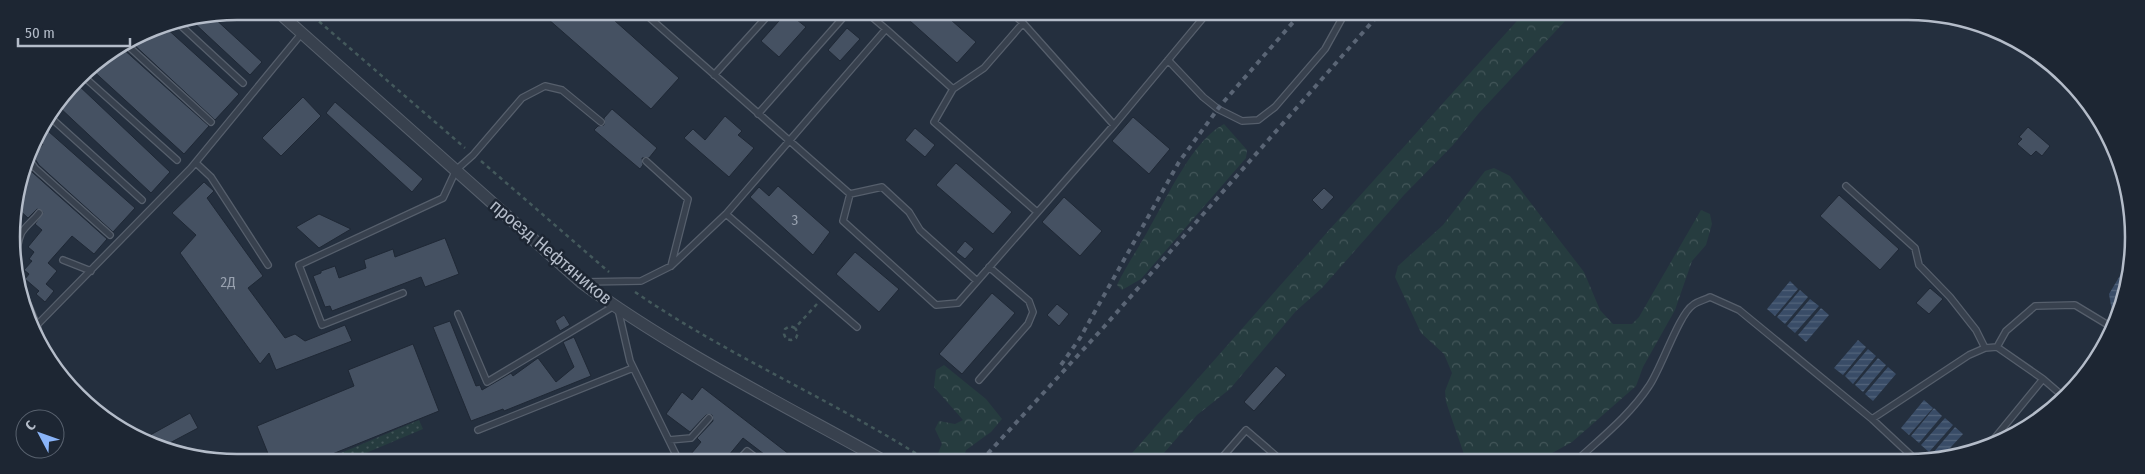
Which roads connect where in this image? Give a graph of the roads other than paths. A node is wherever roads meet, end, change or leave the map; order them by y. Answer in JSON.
{"nodes":[{"id":1,"x":288,"y":20,"type":"edge"},
{"id":2,"x":652,"y":20,"type":"edge"},
{"id":3,"x":764,"y":20,"type":"edge"},
{"id":4,"x":841,"y":20,"type":"edge"},
{"id":5,"x":875,"y":20,"type":"edge"},
{"id":6,"x":1020,"y":20,"type":"edge"},
{"id":7,"x":1201,"y":20,"type":"edge"},
{"id":8,"x":1341,"y":20,"type":"edge"},
{"id":9,"x":1023,"y":23,"type":"junction"},
{"id":10,"x":182,"y":27,"type":"edge"},
{"id":11,"x":886,"y":30,"type":"junction"},
{"id":12,"x":302,"y":32,"type":"junction"},
{"id":13,"x":130,"y":48,"type":"edge"},
{"id":14,"x":1168,"y":60,"type":"junction"},
{"id":15,"x":714,"y":75,"type":"junction"},
{"id":16,"x":88,"y":80,"type":"edge"},
{"id":17,"x":243,"y":83,"type":"dead end"},
{"id":18,"x":953,"y":89,"type":"junction"},
{"id":19,"x":758,"y":114,"type":"junction"},
{"id":20,"x":54,"y":121,"type":"edge"},
{"id":21,"x":211,"y":122,"type":"dead end"},
{"id":22,"x":601,"y":122,"type":"dead end"},
{"id":23,"x":1114,"y":125,"type":"junction"},
{"id":24,"x":788,"y":141,"type":"junction"},
{"id":25,"x":177,"y":160,"type":"dead end"},
{"id":26,"x":646,"y":161,"type":"dead end"},
{"id":27,"x":196,"y":163,"type":"junction"},
{"id":28,"x":33,"y":165,"type":"edge"},
{"id":29,"x":456,"y":170,"type":"junction"},
{"id":30,"x":1846,"y":186,"type":"dead end"},
{"id":31,"x":850,"y":194,"type":"junction"},
{"id":32,"x":142,"y":200,"type":"dead end"},
{"id":33,"x":1037,"y":212,"type":"junction"},
{"id":34,"x":39,"y":214,"type":"dead end"},
{"id":35,"x":726,"y":214,"type":"junction"},
{"id":36,"x":110,"y":235,"type":"dead end"},
{"id":37,"x":20,"y":240,"type":"edge"},
{"id":38,"x":63,"y":260,"type":"dead end"},
{"id":39,"x":268,"y":265,"type":"dead end"},
{"id":40,"x":671,"y":266,"type":"junction"},
{"id":41,"x":989,"y":267,"type":"junction"},
{"id":42,"x":90,"y":271,"type":"junction"},
{"id":43,"x":977,"y":281,"type":"junction"},
{"id":44,"x":581,"y":282,"type":"junction"},
{"id":45,"x":403,"y":293,"type":"dead end"},
{"id":46,"x":616,"y":308,"type":"junction"},
{"id":47,"x":458,"y":314,"type":"dead end"},
{"id":48,"x":38,"y":324,"type":"edge"},
{"id":49,"x":2106,"y":324,"type":"edge"},
{"id":50,"x":857,"y":327,"type":"dead end"},
{"id":51,"x":1997,"y":347,"type":"junction"},
{"id":52,"x":1984,"y":348,"type":"junction"},
{"id":53,"x":633,"y":368,"type":"junction"},
{"id":54,"x":2043,"y":379,"type":"junction"},
{"id":55,"x":979,"y":380,"type":"dead end"},
{"id":56,"x":2059,"y":392,"type":"edge"},
{"id":57,"x":709,"y":418,"type":"dead end"},
{"id":58,"x":1872,"y":419,"type":"junction"},
{"id":59,"x":478,"y":430,"type":"dead end"},
{"id":60,"x":1999,"y":434,"type":"edge"},
{"id":61,"x":669,"y":440,"type":"junction"},
{"id":62,"x":676,"y":454,"type":"edge"},
{"id":63,"x":872,"y":454,"type":"edge"},
{"id":64,"x":1225,"y":454,"type":"edge"},
{"id":65,"x":1274,"y":454,"type":"edge"},
{"id":66,"x":1584,"y":454,"type":"edge"},
{"id":67,"x":1909,"y":454,"type":"edge"}],
"edges":[{"from":1,"to":12,"type":"street","name":"проезд Нефтяников"},
{"from":2,"to":15,"type":"lane"},
{"from":3,"to":15,"type":"lane"},
{"from":4,"to":19,"type":"lane"},
{"from":5,"to":11,"type":"lane"},
{"from":6,"to":9,"type":"lane"},
{"from":7,"to":14,"type":"lane"},
{"from":8,"to":14,"type":"lane"},
{"from":9,"to":18,"type":"lane"},
{"from":9,"to":23,"type":"lane"},
{"from":10,"to":17,"type":"lane"},
{"from":11,"to":18,"type":"lane"},
{"from":11,"to":24,"type":"lane"},
{"from":12,"to":27,"type":"lane"},
{"from":12,"to":29,"type":"street","name":"проезд Нефтяников"},
{"from":13,"to":21,"type":"lane"},
{"from":14,"to":23,"type":"lane"},
{"from":15,"to":19,"type":"lane"},
{"from":16,"to":25,"type":"lane"},
{"from":18,"to":33,"type":"lane"},
{"from":19,"to":24,"type":"lane"},
{"from":20,"to":32,"type":"lane"},
{"from":22,"to":29,"type":"lane"},
{"from":23,"to":33,"type":"lane"},
{"from":24,"to":31,"type":"lane"},
{"from":24,"to":35,"type":"lane"},
{"from":26,"to":40,"type":"lane"},
{"from":27,"to":39,"type":"lane"},
{"from":27,"to":42,"type":"lane"},
{"from":28,"to":36,"type":"lane"},
{"from":29,"to":44,"type":"street","name":"проезд Нефтяников"},
{"from":29,"to":45,"type":"lane"},
{"from":30,"to":52,"type":"lane"},
{"from":31,"to":43,"type":"lane"},
{"from":31,"to":43,"type":"lane"},
{"from":33,"to":41,"type":"lane"},
{"from":34,"to":37,"type":"lane"},
{"from":35,"to":40,"type":"lane"},
{"from":35,"to":50,"type":"lane"},
{"from":38,"to":42,"type":"lane"},
{"from":40,"to":44,"type":"lane"},
{"from":41,"to":43,"type":"lane"},
{"from":41,"to":55,"type":"lane"},
{"from":42,"to":48,"type":"lane"},
{"from":44,"to":46,"type":"street","name":"проезд Нефтяников"},
{"from":46,"to":47,"type":"lane"},
{"from":46,"to":53,"type":"lane"},
{"from":46,"to":63,"type":"street","name":"проезд Нефтяников"},
{"from":49,"to":51,"type":"lane"},
{"from":51,"to":52,"type":"lane"},
{"from":51,"to":54,"type":"lane"},
{"from":52,"to":58,"type":"lane"},
{"from":53,"to":59,"type":"lane"},
{"from":53,"to":61,"type":"lane"},
{"from":54,"to":56,"type":"lane"},
{"from":54,"to":60,"type":"lane"},
{"from":57,"to":61,"type":"lane"},
{"from":58,"to":66,"type":"lane"},
{"from":58,"to":67,"type":"lane"},
{"from":61,"to":62,"type":"lane"},
{"from":64,"to":65,"type":"lane"}]}
